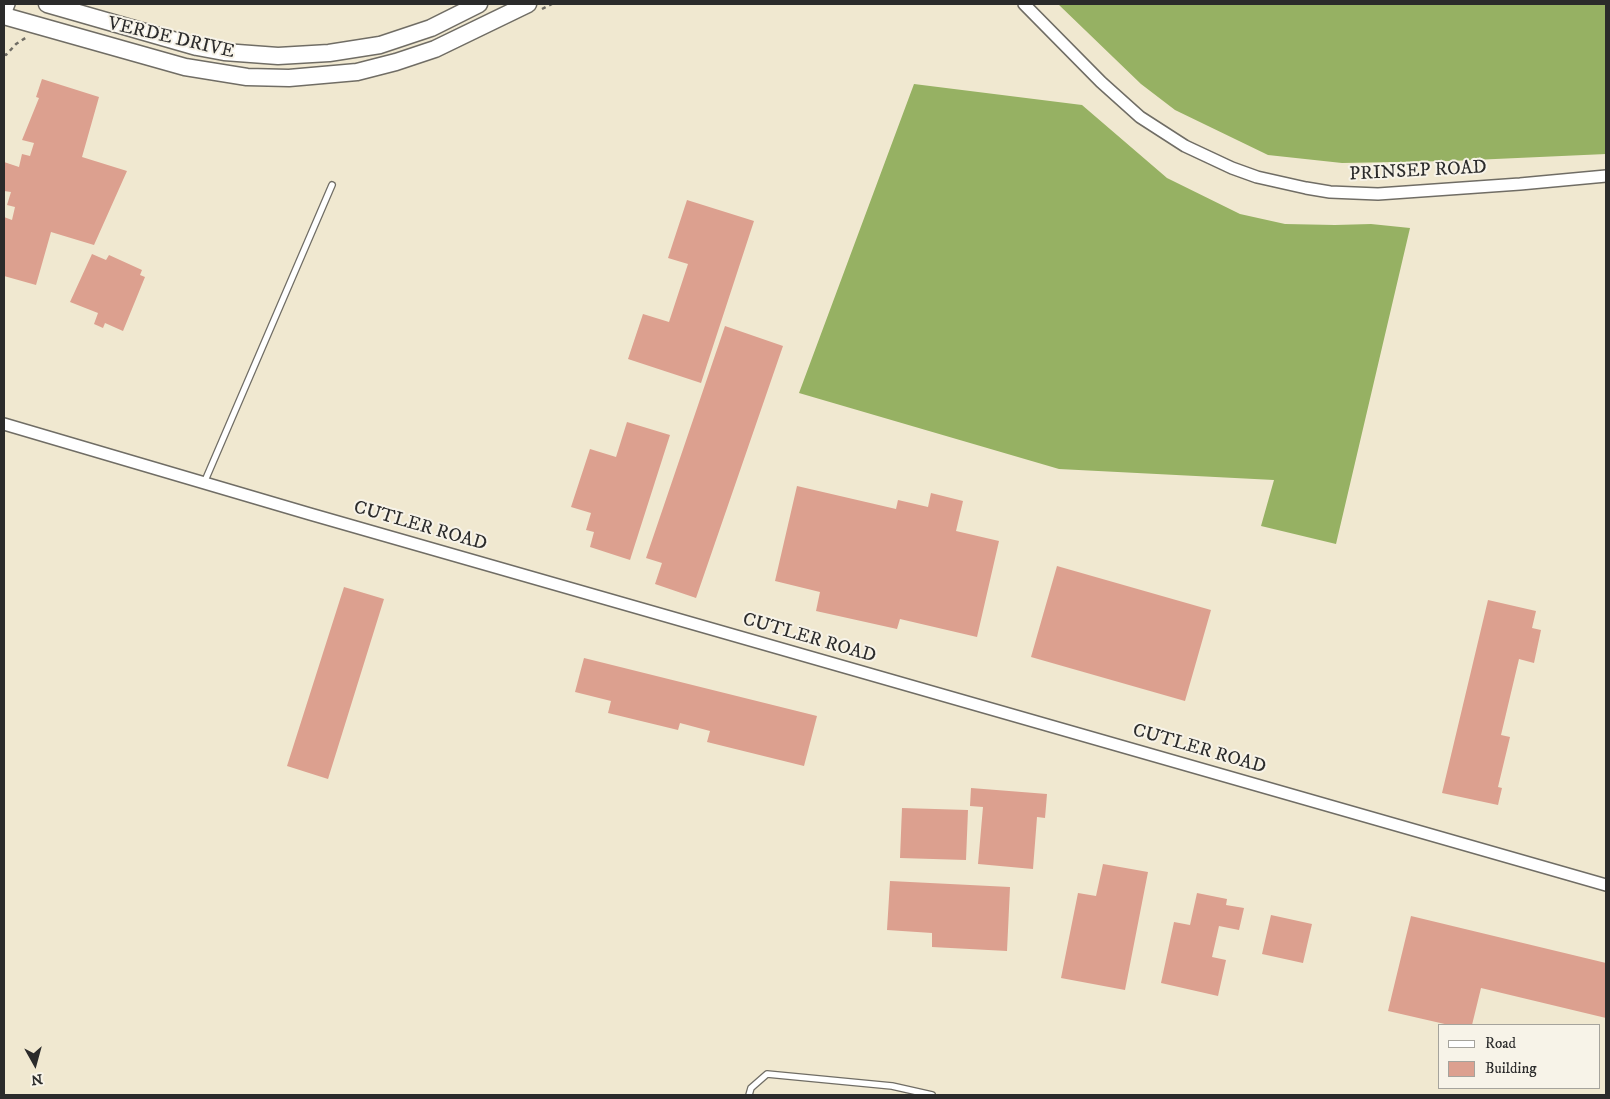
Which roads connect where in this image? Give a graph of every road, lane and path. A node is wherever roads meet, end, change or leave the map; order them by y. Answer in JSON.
{"nodes":[{"id":1,"x":9,"y":4,"type":"edge"},
{"id":2,"x":47,"y":4,"type":"edge"},
{"id":3,"x":479,"y":4,"type":"edge"},
{"id":4,"x":528,"y":4,"type":"edge"},
{"id":5,"x":1024,"y":4,"type":"edge"},
{"id":6,"x":4,"y":17,"type":"edge"},
{"id":7,"x":1606,"y":176,"type":"edge"},
{"id":8,"x":332,"y":185,"type":"dead end"},
{"id":9,"x":4,"y":424,"type":"edge"},
{"id":10,"x":204,"y":483,"type":"junction"},
{"id":11,"x":1606,"y":885,"type":"edge"},
{"id":12,"x":749,"y":1095,"type":"edge"},
{"id":13,"x":932,"y":1095,"type":"edge"}],
"edges":[{"from":1,"to":6,"type":"street"},
{"from":2,"to":3,"type":"main road","name":"VERDE DRIVE"},
{"from":4,"to":6,"type":"main road","name":"VERDE DRIVE"},
{"from":5,"to":7,"type":"street","name":"PRINSEP ROAD"},
{"from":8,"to":10,"type":"lane"},
{"from":9,"to":10,"type":"street","name":"CUTLER ROAD"},
{"from":10,"to":11,"type":"street","name":"CUTLER ROAD"},
{"from":12,"to":13,"type":"lane"}]}
